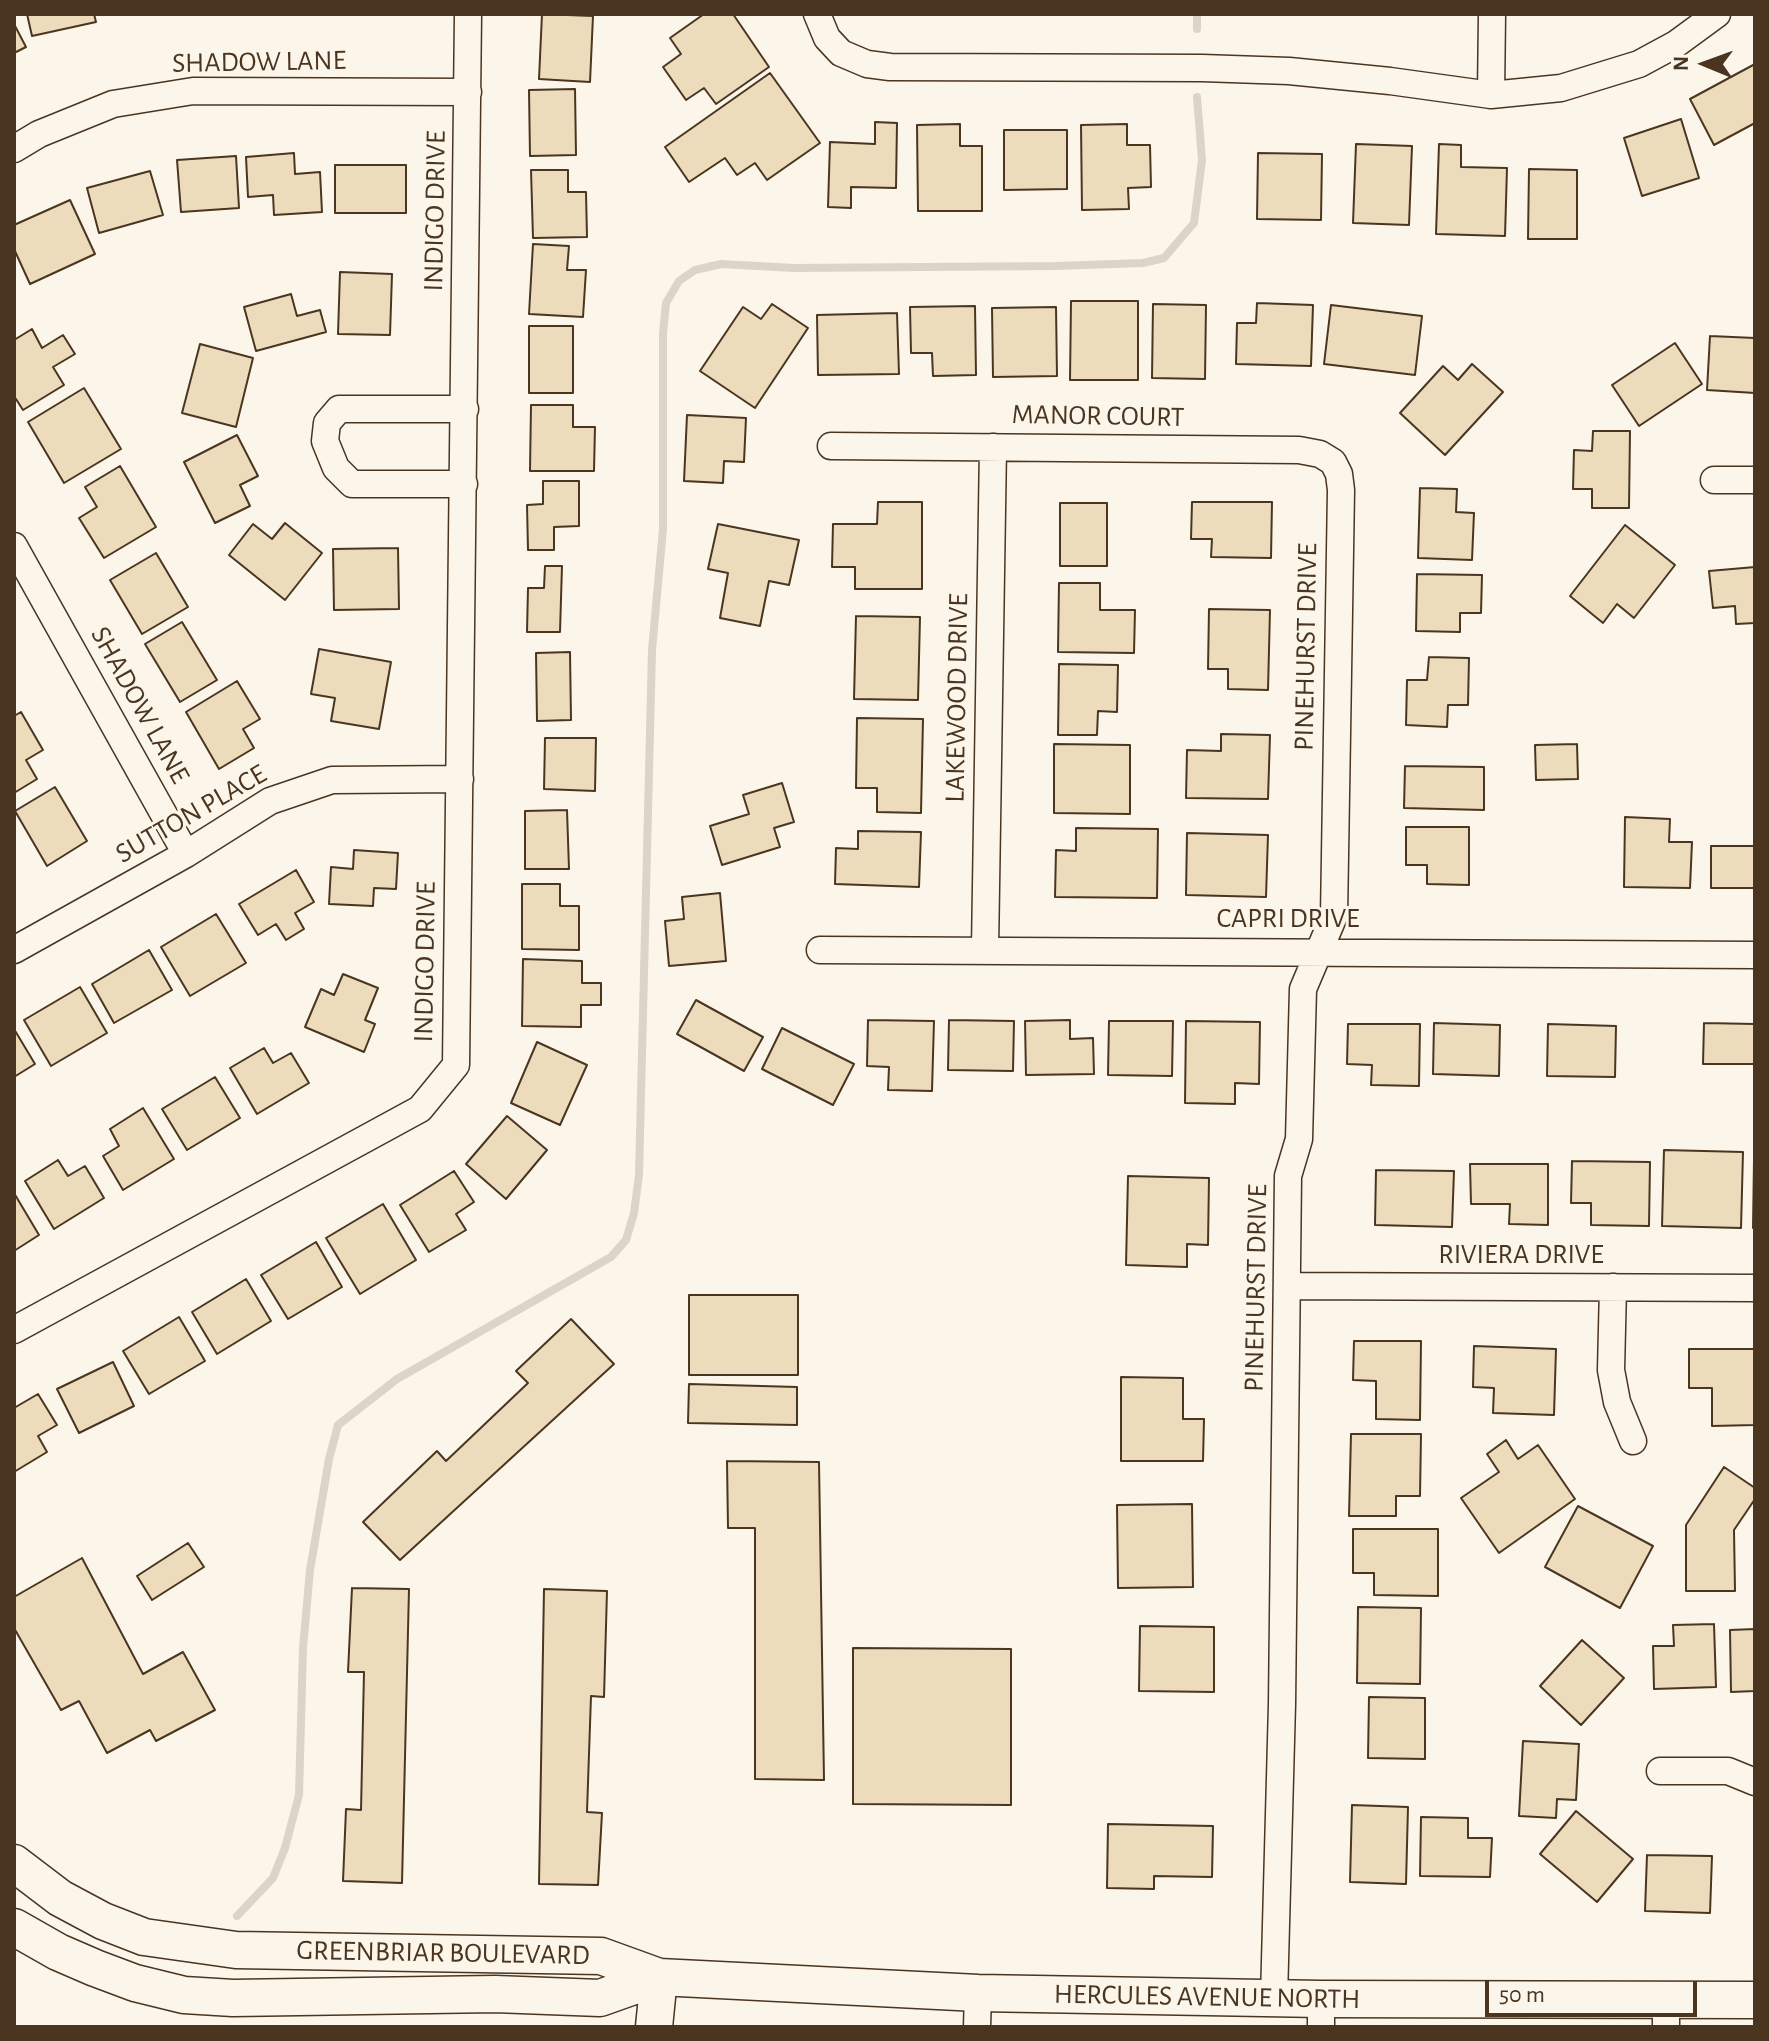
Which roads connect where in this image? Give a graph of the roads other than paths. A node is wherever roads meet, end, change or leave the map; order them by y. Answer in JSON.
{"nodes":[{"id":1,"x":468,"y":14,"type":"edge"},
{"id":2,"x":817,"y":14,"type":"edge"},
{"id":3,"x":1492,"y":14,"type":"edge"},
{"id":4,"x":1717,"y":14,"type":"edge"},
{"id":5,"x":468,"y":92,"type":"junction"},
{"id":6,"x":1491,"y":95,"type":"junction"},
{"id":7,"x":14,"y":149,"type":"edge"},
{"id":8,"x":465,"y":409,"type":"junction"},
{"id":9,"x":831,"y":446,"type":"dead end"},
{"id":10,"x":993,"y":447,"type":"junction"},
{"id":11,"x":1714,"y":480,"type":"dead end"},
{"id":12,"x":1755,"y":480,"type":"edge"},
{"id":13,"x":464,"y":484,"type":"junction"},
{"id":14,"x":1341,"y":490,"type":"joint"},
{"id":15,"x":14,"y":546,"type":"edge"},
{"id":16,"x":460,"y":779,"type":"junction"},
{"id":17,"x":186,"y":854,"type":"junction"},
{"id":18,"x":985,"y":949,"type":"junction"},
{"id":19,"x":14,"y":950,"type":"edge"},
{"id":20,"x":820,"y":950,"type":"dead end"},
{"id":21,"x":1319,"y":951,"type":"junction"},
{"id":22,"x":1755,"y":955,"type":"edge"},
{"id":23,"x":1288,"y":1286,"type":"junction"},
{"id":24,"x":1613,"y":1287,"type":"junction"},
{"id":25,"x":1755,"y":1288,"type":"edge"},
{"id":26,"x":14,"y":1330,"type":"edge"},
{"id":27,"x":1633,"y":1441,"type":"dead end"},
{"id":28,"x":1660,"y":1771,"type":"dead end"},
{"id":29,"x":1755,"y":1782,"type":"edge"},
{"id":30,"x":14,"y":1863,"type":"edge"},
{"id":31,"x":14,"y":1927,"type":"edge"},
{"id":32,"x":659,"y":1977,"type":"junction"},
{"id":33,"x":1274,"y":1998,"type":"junction"},
{"id":34,"x":1755,"y":2000,"type":"edge"},
{"id":35,"x":977,"y":2010,"type":"edge"},
{"id":36,"x":1321,"y":2013,"type":"edge"},
{"id":37,"x":1666,"y":2014,"type":"edge"},
{"id":38,"x":654,"y":2027,"type":"edge"}],
"edges":[{"from":1,"to":5,"type":"street","name":"INDIGO DRIVE"},
{"from":2,"to":6,"type":"street"},
{"from":3,"to":6,"type":"street"},
{"from":4,"to":6,"type":"street"},
{"from":5,"to":7,"type":"street","name":"SHADOW LANE"},
{"from":5,"to":8,"type":"street","name":"INDIGO DRIVE"},
{"from":8,"to":13,"type":"street","name":"INDIGO DRIVE"},
{"from":8,"to":13,"type":"street"},
{"from":9,"to":10,"type":"street","name":"MANOR COURT"},
{"from":10,"to":14,"type":"street","name":"MANOR COURT"},
{"from":10,"to":18,"type":"street","name":"LAKEWOOD DRIVE"},
{"from":11,"to":12,"type":"street"},
{"from":13,"to":16,"type":"street","name":"INDIGO DRIVE"},
{"from":14,"to":21,"type":"street","name":"PINEHURST DRIVE"},
{"from":15,"to":17,"type":"street","name":"SHADOW LANE"},
{"from":16,"to":17,"type":"street","name":"SUTTON PLACE"},
{"from":16,"to":26,"type":"street","name":"INDIGO DRIVE"},
{"from":17,"to":19,"type":"street","name":"SUTTON PLACE"},
{"from":18,"to":20,"type":"street","name":"CAPRI DRIVE"},
{"from":18,"to":21,"type":"street","name":"CAPRI DRIVE"},
{"from":21,"to":22,"type":"street","name":"CAPRI DRIVE"},
{"from":21,"to":23,"type":"street","name":"PINEHURST DRIVE"},
{"from":23,"to":24,"type":"street","name":"RIVIERA DRIVE"},
{"from":23,"to":33,"type":"street","name":"PINEHURST DRIVE"},
{"from":24,"to":25,"type":"street","name":"RIVIERA DRIVE"},
{"from":24,"to":27,"type":"street"},
{"from":28,"to":29,"type":"street"},
{"from":30,"to":32,"type":"street","name":"GREENBRIAR BOULEVARD"},
{"from":31,"to":32,"type":"street","name":"GREENBRIAR BOULEVARD"},
{"from":32,"to":35,"type":"street","name":"HERCULES AVENUE NORTH"},
{"from":32,"to":38,"type":"street"},
{"from":33,"to":35,"type":"street","name":"HERCULES AVENUE NORTH"},
{"from":33,"to":36,"type":"street","name":"HERCULES AVENUE NORTH"},
{"from":34,"to":37,"type":"street","name":"HERCULES AVENUE NORTH"},
{"from":36,"to":37,"type":"street","name":"HERCULES AVENUE NORTH"}]}
